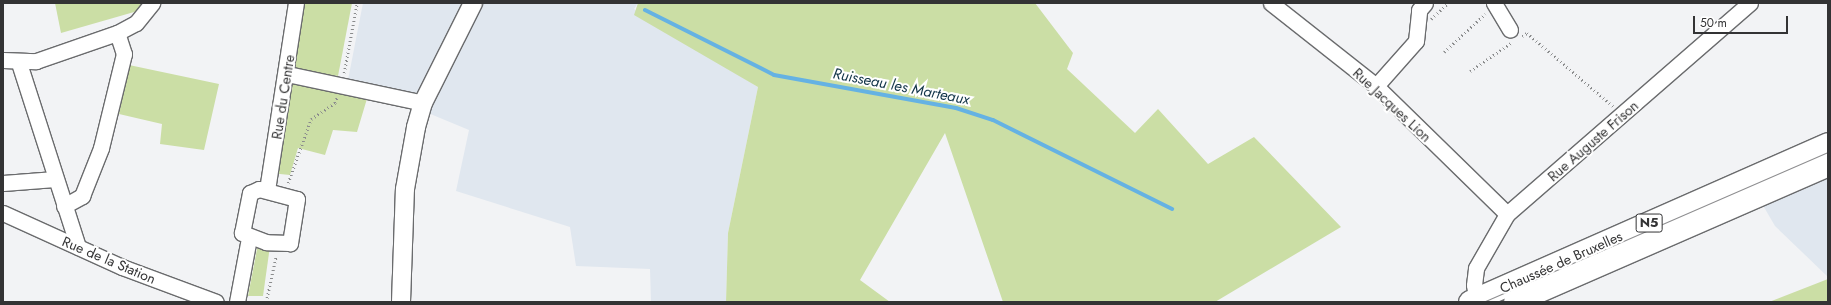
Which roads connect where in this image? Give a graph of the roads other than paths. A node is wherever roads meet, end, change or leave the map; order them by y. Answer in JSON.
{"nodes":[{"id":1,"x":152,"y":3,"type":"edge"},
{"id":2,"x":296,"y":3,"type":"edge"},
{"id":3,"x":473,"y":3,"type":"edge"},
{"id":4,"x":1271,"y":3,"type":"edge"},
{"id":5,"x":1425,"y":3,"type":"edge"},
{"id":6,"x":1750,"y":3,"type":"edge"},
{"id":7,"x":1494,"y":4,"type":"edge"},
{"id":8,"x":1510,"y":30,"type":"dead end"},
{"id":9,"x":117,"y":33,"type":"junction"},
{"id":10,"x":3,"y":60,"type":"edge"},
{"id":11,"x":19,"y":63,"type":"junction"},
{"id":12,"x":287,"y":74,"type":"junction"},
{"id":13,"x":1376,"y":86,"type":"junction"},
{"id":14,"x":423,"y":103,"type":"junction"},
{"id":15,"x":1828,"y":144,"type":"edge"},
{"id":16,"x":1828,"y":165,"type":"edge"},
{"id":17,"x":55,"y":179,"type":"junction"},
{"id":18,"x":3,"y":183,"type":"edge"},
{"id":19,"x":267,"y":190,"type":"junction"},
{"id":20,"x":64,"y":206,"type":"junction"},
{"id":21,"x":3,"y":213,"type":"edge"},
{"id":22,"x":1507,"y":214,"type":"junction"},
{"id":23,"x":249,"y":238,"type":"junction"},
{"id":24,"x":78,"y":247,"type":"junction"},
{"id":25,"x":1474,"y":301,"type":"edge"},
{"id":26,"x":216,"y":302,"type":"edge"},
{"id":27,"x":237,"y":302,"type":"edge"},
{"id":28,"x":401,"y":302,"type":"edge"},
{"id":29,"x":1515,"y":302,"type":"edge"}],
"edges":[{"from":1,"to":9,"type":"street"},
{"from":2,"to":12,"type":"street","name":"Rue du Centre"},
{"from":3,"to":14,"type":"street"},
{"from":4,"to":13,"type":"street","name":"Rue Jacques Lion"},
{"from":5,"to":13,"type":"street"},
{"from":6,"to":22,"type":"street","name":"Rue Auguste Frison"},
{"from":7,"to":8,"type":"street"},
{"from":9,"to":11,"type":"street"},
{"from":9,"to":20,"type":"street"},
{"from":10,"to":11,"type":"street"},
{"from":11,"to":17,"type":"street"},
{"from":12,"to":14,"type":"street"},
{"from":12,"to":19,"type":"street","name":"Rue du Centre"},
{"from":13,"to":22,"type":"street","name":"Rue Jacques Lion"},
{"from":14,"to":28,"type":"street"},
{"from":15,"to":25,"type":"main road","name":"Chaussée de Bruxelles","number":"N5"},
{"from":16,"to":29,"type":"main road","name":"Chaussée de Bruxelles","number":"N5"},
{"from":17,"to":18,"type":"street"},
{"from":17,"to":20,"type":"street"},
{"from":19,"to":23,"type":"street"},
{"from":19,"to":23,"type":"street"},
{"from":20,"to":24,"type":"street"},
{"from":21,"to":24,"type":"street","name":"Rue de la Station"},
{"from":22,"to":25,"type":"street","name":"Rue Auguste Frison"},
{"from":23,"to":27,"type":"street"},
{"from":24,"to":26,"type":"street","name":"Rue de la Station"}]}
